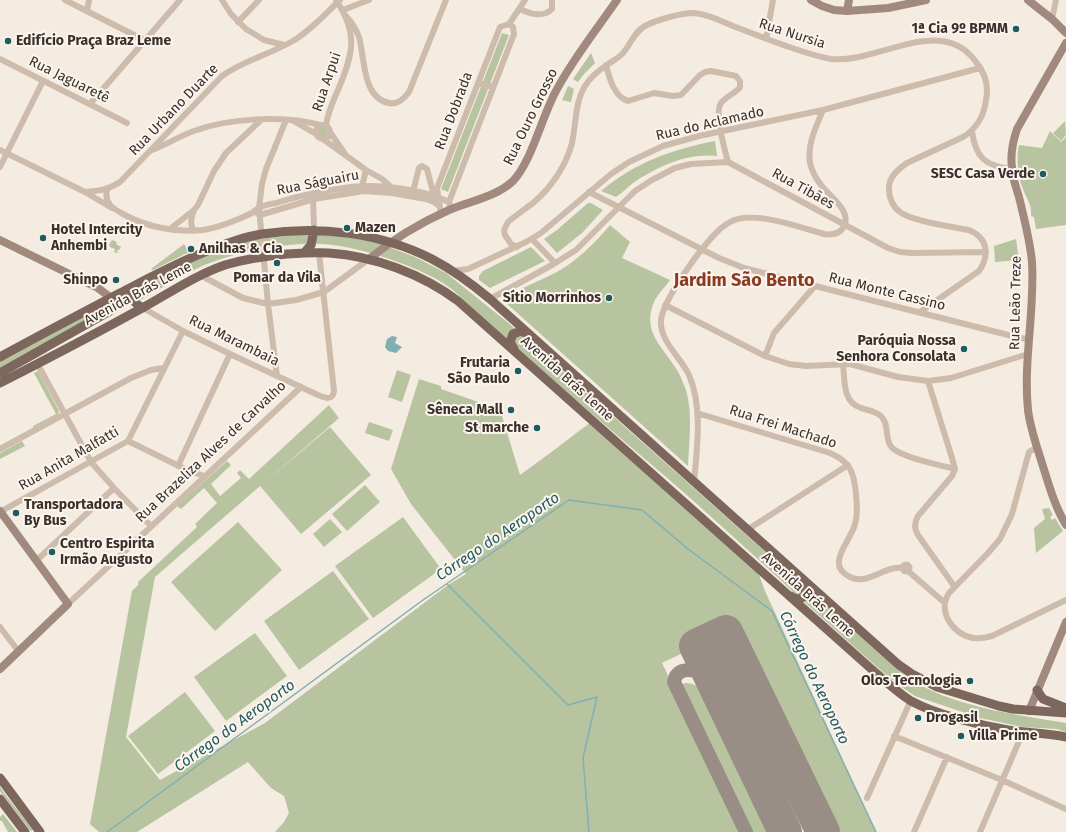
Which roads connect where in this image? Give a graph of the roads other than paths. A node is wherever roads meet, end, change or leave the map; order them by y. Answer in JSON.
{"nodes":[{"id":1,"x":65,"y":0,"type":"edge"},
{"id":2,"x":89,"y":0,"type":"edge"},
{"id":3,"x":180,"y":0,"type":"edge"},
{"id":4,"x":222,"y":0,"type":"edge"},
{"id":5,"x":259,"y":0,"type":"edge"},
{"id":6,"x":369,"y":0,"type":"edge"},
{"id":7,"x":446,"y":0,"type":"edge"},
{"id":8,"x":525,"y":0,"type":"edge"},
{"id":9,"x":552,"y":0,"type":"edge"},
{"id":10,"x":617,"y":0,"type":"edge"},
{"id":11,"x":773,"y":0,"type":"edge"},
{"id":12,"x":813,"y":0,"type":"edge"},
{"id":13,"x":849,"y":0,"type":"edge"},
{"id":14,"x":925,"y":0,"type":"edge"},
{"id":15,"x":1028,"y":0,"type":"edge"},
{"id":16,"x":1056,"y":0,"type":"edge"},
{"id":17,"x":338,"y":1,"type":"edge"},
{"id":18,"x":889,"y":4,"type":"edge"},
{"id":19,"x":520,"y":9,"type":"junction"},
{"id":20,"x":87,"y":11,"type":"junction"},
{"id":21,"x":848,"y":11,"type":"junction"},
{"id":22,"x":345,"y":13,"type":"junction"},
{"id":23,"x":1052,"y":19,"type":"junction"},
{"id":24,"x":238,"y":22,"type":"junction"},
{"id":25,"x":509,"y":24,"type":"junction"},
{"id":26,"x":1066,"y":33,"type":"edge"},
{"id":27,"x":766,"y":39,"type":"junction"},
{"id":28,"x":146,"y":40,"type":"junction"},
{"id":29,"x":264,"y":40,"type":"junction"},
{"id":30,"x":1066,"y":43,"type":"edge"},
{"id":31,"x":284,"y":45,"type":"junction"},
{"id":32,"x":266,"y":52,"type":"junction"},
{"id":33,"x":0,"y":60,"type":"edge"},
{"id":34,"x":606,"y":65,"type":"junction"},
{"id":35,"x":980,"y":68,"type":"junction"},
{"id":36,"x":43,"y":81,"type":"junction"},
{"id":37,"x":478,"y":83,"type":"junction"},
{"id":38,"x":493,"y":87,"type":"junction"},
{"id":39,"x":90,"y":104,"type":"junction"},
{"id":40,"x":823,"y":110,"type":"junction"},
{"id":41,"x":261,"y":120,"type":"junction"},
{"id":42,"x":289,"y":120,"type":"junction"},
{"id":43,"x":127,"y":123,"type":"dead end"},
{"id":44,"x":323,"y":125,"type":"junction"},
{"id":45,"x":168,"y":131,"type":"junction"},
{"id":46,"x":330,"y":132,"type":"junction"},
{"id":47,"x":720,"y":132,"type":"junction"},
{"id":48,"x":972,"y":132,"type":"junction"},
{"id":49,"x":316,"y":134,"type":"junction"},
{"id":50,"x":181,"y":137,"type":"junction"},
{"id":51,"x":323,"y":139,"type":"junction"},
{"id":52,"x":0,"y":150,"type":"edge"},
{"id":53,"x":151,"y":150,"type":"junction"},
{"id":54,"x":7,"y":153,"type":"junction"},
{"id":55,"x":348,"y":157,"type":"junction"},
{"id":56,"x":728,"y":162,"type":"junction"},
{"id":57,"x":0,"y":166,"type":"edge"},
{"id":58,"x":1012,"y":169,"type":"junction"},
{"id":59,"x":366,"y":170,"type":"junction"},
{"id":60,"x":107,"y":189,"type":"junction"},
{"id":61,"x":361,"y":189,"type":"junction"},
{"id":62,"x":392,"y":190,"type":"junction"},
{"id":63,"x":84,"y":192,"type":"junction"},
{"id":64,"x":589,"y":192,"type":"junction"},
{"id":65,"x":412,"y":194,"type":"junction"},
{"id":66,"x":313,"y":196,"type":"junction"},
{"id":67,"x":436,"y":196,"type":"junction"},
{"id":68,"x":450,"y":206,"type":"junction"},
{"id":69,"x":618,"y":207,"type":"junction"},
{"id":70,"x":112,"y":208,"type":"junction"},
{"id":71,"x":259,"y":208,"type":"junction"},
{"id":72,"x":194,"y":210,"type":"junction"},
{"id":73,"x":440,"y":210,"type":"junction"},
{"id":74,"x":252,"y":213,"type":"junction"},
{"id":75,"x":260,"y":215,"type":"junction"},
{"id":76,"x":845,"y":226,"type":"junction"},
{"id":77,"x":170,"y":229,"type":"junction"},
{"id":78,"x":193,"y":230,"type":"junction"},
{"id":79,"x":314,"y":230,"type":"junction"},
{"id":80,"x":261,"y":234,"type":"junction"},
{"id":81,"x":532,"y":239,"type":"junction"},
{"id":82,"x":0,"y":240,"type":"edge"},
{"id":83,"x":378,"y":240,"type":"junction"},
{"id":84,"x":392,"y":243,"type":"junction"},
{"id":85,"x":517,"y":247,"type":"junction"},
{"id":86,"x":381,"y":249,"type":"junction"},
{"id":87,"x":703,"y":250,"type":"junction"},
{"id":88,"x":986,"y":252,"type":"junction"},
{"id":89,"x":304,"y":253,"type":"junction"},
{"id":90,"x":319,"y":253,"type":"junction"},
{"id":91,"x":264,"y":256,"type":"junction"},
{"id":92,"x":369,"y":259,"type":"junction"},
{"id":93,"x":555,"y":263,"type":"junction"},
{"id":94,"x":451,"y":271,"type":"junction"},
{"id":95,"x":200,"y":275,"type":"junction"},
{"id":96,"x":139,"y":283,"type":"junction"},
{"id":97,"x":814,"y":286,"type":"junction"},
{"id":98,"x":324,"y":292,"type":"junction"},
{"id":99,"x":111,"y":298,"type":"junction"},
{"id":100,"x":490,"y":299,"type":"junction"},
{"id":101,"x":268,"y":304,"type":"junction"},
{"id":102,"x":665,"y":305,"type":"junction"},
{"id":103,"x":143,"y":308,"type":"junction"},
{"id":104,"x":920,"y":312,"type":"junction"},
{"id":105,"x":183,"y":331,"type":"junction"},
{"id":106,"x":529,"y":334,"type":"junction"},
{"id":107,"x":1029,"y":339,"type":"junction"},
{"id":108,"x":515,"y":351,"type":"junction"},
{"id":109,"x":230,"y":354,"type":"junction"},
{"id":110,"x":1028,"y":354,"type":"junction"},
{"id":111,"x":765,"y":356,"type":"junction"},
{"id":112,"x":0,"y":357,"type":"edge"},
{"id":113,"x":37,"y":364,"type":"junction"},
{"id":114,"x":843,"y":364,"type":"junction"},
{"id":115,"x":164,"y":368,"type":"junction"},
{"id":116,"x":0,"y":373,"type":"edge"},
{"id":117,"x":278,"y":376,"type":"junction"},
{"id":118,"x":928,"y":381,"type":"junction"},
{"id":119,"x":0,"y":383,"type":"edge"},
{"id":120,"x":301,"y":387,"type":"junction"},
{"id":121,"x":697,"y":413,"type":"junction"},
{"id":122,"x":64,"y":414,"type":"junction"},
{"id":123,"x":128,"y":441,"type":"junction"},
{"id":124,"x":1037,"y":446,"type":"junction"},
{"id":125,"x":0,"y":449,"type":"edge"},
{"id":126,"x":90,"y":462,"type":"junction"},
{"id":127,"x":848,"y":465,"type":"junction"},
{"id":128,"x":178,"y":466,"type":"junction"},
{"id":129,"x":955,"y":469,"type":"junction"},
{"id":130,"x":204,"y":476,"type":"junction"},
{"id":131,"x":694,"y":483,"type":"junction"},
{"id":132,"x":114,"y":488,"type":"junction"},
{"id":133,"x":0,"y":512,"type":"edge"},
{"id":134,"x":1066,"y":525,"type":"edge"},
{"id":135,"x":151,"y":526,"type":"junction"},
{"id":136,"x":747,"y":530,"type":"junction"},
{"id":137,"x":36,"y":560,"type":"junction"},
{"id":138,"x":792,"y":569,"type":"junction"},
{"id":139,"x":954,"y":586,"type":"junction"},
{"id":140,"x":782,"y":590,"type":"junction"},
{"id":141,"x":1066,"y":600,"type":"edge"},
{"id":142,"x":945,"y":603,"type":"junction"},
{"id":143,"x":68,"y":604,"type":"junction"},
{"id":144,"x":1066,"y":622,"type":"edge"},
{"id":145,"x":0,"y":627,"type":"edge"},
{"id":146,"x":19,"y":652,"type":"junction"},
{"id":147,"x":0,"y":669,"type":"edge"},
{"id":148,"x":1037,"y":690,"type":"junction"},
{"id":149,"x":911,"y":700,"type":"junction"},
{"id":150,"x":1066,"y":708,"type":"edge"},
{"id":151,"x":1028,"y":711,"type":"junction"},
{"id":152,"x":1066,"y":713,"type":"edge"},
{"id":153,"x":1023,"y":732,"type":"junction"},
{"id":154,"x":894,"y":736,"type":"junction"},
{"id":155,"x":1066,"y":737,"type":"edge"},
{"id":156,"x":947,"y":757,"type":"junction"},
{"id":157,"x":0,"y":778,"type":"edge"},
{"id":158,"x":1002,"y":780,"type":"junction"},
{"id":159,"x":867,"y":798,"type":"dead end"},
{"id":160,"x":0,"y":799,"type":"edge"},
{"id":161,"x":1066,"y":809,"type":"edge"},
{"id":162,"x":37,"y":830,"type":"edge"},
{"id":163,"x":25,"y":832,"type":"edge"},
{"id":164,"x":914,"y":832,"type":"edge"},
{"id":165,"x":980,"y":832,"type":"edge"}],
"edges":[{"from":1,"to":20,"type":"street"},
{"from":2,"to":20,"type":"street"},
{"from":3,"to":28,"type":"street"},
{"from":4,"to":24,"type":"street"},
{"from":5,"to":24,"type":"street"},
{"from":6,"to":22,"type":"street"},
{"from":7,"to":22,"type":"street"},
{"from":8,"to":19,"type":"street","name":"Rua Dobrada"},
{"from":9,"to":19,"type":"street"},
{"from":10,"to":68,"type":"main road","name":"Rua Ouro Grosso"},
{"from":11,"to":27,"type":"street"},
{"from":12,"to":21,"type":"main road"},
{"from":13,"to":21,"type":"main road"},
{"from":14,"to":18,"type":"main road"},
{"from":15,"to":23,"type":"main road"},
{"from":16,"to":23,"type":"street"},
{"from":17,"to":22,"type":"street","name":"Rua Arpui"},
{"from":17,"to":31,"type":"street","name":"Rua Urbano Duarte"},
{"from":18,"to":21,"type":"main road"},
{"from":19,"to":25,"type":"street","name":"Rua Dobrada"},
{"from":20,"to":28,"type":"street"},
{"from":22,"to":44,"type":"street","name":"Rua Arpui"},
{"from":23,"to":26,"type":"main road"},
{"from":24,"to":29,"type":"street"},
{"from":25,"to":37,"type":"street","name":"Rua Dobrada"},
{"from":25,"to":38,"type":"street","name":"Rua Dobrada"},
{"from":27,"to":34,"type":"street","name":"Rua Nursia"},
{"from":27,"to":35,"type":"street","name":"Rua Nursia"},
{"from":28,"to":39,"type":"street"},
{"from":29,"to":31,"type":"street"},
{"from":29,"to":32,"type":"street"},
{"from":30,"to":58,"type":"main road","name":"Rua Leão Treze"},
{"from":31,"to":32,"type":"street","name":"Rua Urbano Duarte"},
{"from":32,"to":45,"type":"street","name":"Rua Urbano Duarte"},
{"from":33,"to":36,"type":"street","name":"Rua Jaguaretê"},
{"from":34,"to":47,"type":"street"},
{"from":34,"to":85,"type":"street","name":"Rua Nursia"},
{"from":35,"to":40,"type":"street","name":"Rua do Aclamado"},
{"from":35,"to":48,"type":"street","name":"Rua Nursia"},
{"from":36,"to":39,"type":"street","name":"Rua Jaguaretê"},
{"from":36,"to":54,"type":"street"},
{"from":37,"to":38,"type":"street"},
{"from":37,"to":67,"type":"street","name":"Rua Dobrada"},
{"from":38,"to":68,"type":"street","name":"Rua Dobrada"},
{"from":39,"to":43,"type":"street","name":"Rua Jaguaretê"},
{"from":40,"to":47,"type":"street","name":"Rua do Aclamado"},
{"from":40,"to":76,"type":"street"},
{"from":41,"to":42,"type":"street"},
{"from":41,"to":50,"type":"street"},
{"from":41,"to":72,"type":"street"},
{"from":42,"to":44,"type":"street"},
{"from":42,"to":49,"type":"street"},
{"from":42,"to":71,"type":"street"},
{"from":44,"to":46,"type":"street"},
{"from":44,"to":49,"type":"street"},
{"from":45,"to":50,"type":"street"},
{"from":45,"to":53,"type":"street","name":"Rua Urbano Duarte"},
{"from":46,"to":51,"type":"street"},
{"from":46,"to":55,"type":"street"},
{"from":47,"to":56,"type":"street"},
{"from":47,"to":64,"type":"street","name":"Rua do Aclamado"},
{"from":48,"to":58,"type":"street"},
{"from":48,"to":88,"type":"street"},
{"from":49,"to":51,"type":"street"},
{"from":50,"to":53,"type":"street"},
{"from":51,"to":55,"type":"street"},
{"from":52,"to":54,"type":"street","name":"Rua Ságuairu"},
{"from":53,"to":60,"type":"street","name":"Rua Urbano Duarte"},
{"from":54,"to":57,"type":"street"},
{"from":54,"to":63,"type":"street","name":"Rua Ságuairu"},
{"from":55,"to":59,"type":"street"},
{"from":56,"to":69,"type":"street"},
{"from":56,"to":76,"type":"street","name":"Rua Tibães"},
{"from":58,"to":107,"type":"main road","name":"Rua Leão Treze"},
{"from":59,"to":61,"type":"street"},
{"from":59,"to":62,"type":"street"},
{"from":60,"to":63,"type":"street","name":"Rua Urbano Duarte"},
{"from":60,"to":70,"type":"street"},
{"from":61,"to":62,"type":"street","name":"Rua Ságuairu"},
{"from":61,"to":66,"type":"street","name":"Rua Ságuairu"},
{"from":62,"to":65,"type":"street","name":"Rua Ságuairu"},
{"from":63,"to":70,"type":"street","name":"Rua Ságuairu"},
{"from":64,"to":69,"type":"street","name":"Rua Monte Cassino"},
{"from":64,"to":81,"type":"street","name":"Rua do Aclamado"},
{"from":65,"to":67,"type":"street","name":"Rua Ságuairu"},
{"from":65,"to":67,"type":"street"},
{"from":65,"to":73,"type":"street","name":"Rua Ságuairu"},
{"from":66,"to":71,"type":"street","name":"Rua Ságuairu"},
{"from":66,"to":75,"type":"street","name":"Rua Ságuairu"},
{"from":66,"to":79,"type":"street"},
{"from":67,"to":68,"type":"street","name":"Rua Ságuairu"},
{"from":67,"to":73,"type":"street","name":"Rua Dobrada"},
{"from":68,"to":73,"type":"main road","name":"Rua Ouro Grosso"},
{"from":69,"to":87,"type":"street","name":"Rua Monte Cassino"},
{"from":69,"to":93,"type":"street"},
{"from":70,"to":77,"type":"street","name":"Rua Ságuairu"},
{"from":71,"to":74,"type":"street","name":"Rua Ságuairu"},
{"from":71,"to":75,"type":"street"},
{"from":72,"to":77,"type":"street"},
{"from":72,"to":78,"type":"street"},
{"from":73,"to":84,"type":"main road","name":"Rua Ouro Grosso"},
{"from":74,"to":75,"type":"street"},
{"from":74,"to":78,"type":"street","name":"Rua Ságuairu"},
{"from":75,"to":80,"type":"street"},
{"from":76,"to":87,"type":"street"},
{"from":76,"to":88,"type":"street","name":"Rua Tibães"},
{"from":77,"to":78,"type":"street","name":"Rua Ságuairu"},
{"from":79,"to":80,"type":"main road","name":"Avenida Brás Leme"},
{"from":79,"to":83,"type":"main road","name":"Avenida Brás Leme"},
{"from":79,"to":89,"type":"main road"},
{"from":80,"to":91,"type":"street"},
{"from":80,"to":96,"type":"main road","name":"Avenida Brás Leme"},
{"from":81,"to":85,"type":"street","name":"Rua do Aclamado"},
{"from":81,"to":93,"type":"street"},
{"from":82,"to":99,"type":"main road"},
{"from":83,"to":84,"type":"main road","name":"Avenida Brás Leme"},
{"from":83,"to":86,"type":"main road"},
{"from":84,"to":86,"type":"main road","name":"Rua Ouro Grosso"},
{"from":84,"to":94,"type":"main road","name":"Avenida Brás Leme"},
{"from":85,"to":94,"type":"street","name":"Rua do Aclamado"},
{"from":86,"to":92,"type":"main road","name":"Rua Ouro Grosso"},
{"from":87,"to":97,"type":"street","name":"Rua Monte Cassino"},
{"from":87,"to":102,"type":"street"},
{"from":88,"to":104,"type":"street"},
{"from":89,"to":90,"type":"main road","name":"Avenida Brás Leme"},
{"from":89,"to":91,"type":"main road","name":"Avenida Brás Leme"},
{"from":90,"to":92,"type":"main road","name":"Avenida Brás Leme"},
{"from":90,"to":98,"type":"street"},
{"from":91,"to":95,"type":"main road","name":"Avenida Brás Leme"},
{"from":91,"to":101,"type":"street"},
{"from":92,"to":98,"type":"street"},
{"from":92,"to":108,"type":"main road","name":"Avenida Brás Leme"},
{"from":93,"to":100,"type":"street"},
{"from":94,"to":100,"type":"main road","name":"Avenida Brás Leme"},
{"from":95,"to":101,"type":"street"},
{"from":95,"to":103,"type":"main road","name":"Avenida Brás Leme"},
{"from":96,"to":99,"type":"main road","name":"Avenida Brás Leme"},
{"from":96,"to":103,"type":"main road"},
{"from":97,"to":104,"type":"street","name":"Rua Monte Cassino"},
{"from":97,"to":111,"type":"street"},
{"from":98,"to":101,"type":"street"},
{"from":98,"to":120,"type":"street","name":"Rua Marambaia"},
{"from":99,"to":112,"type":"main road","name":"Avenida Brás Leme"},
{"from":99,"to":116,"type":"main road"},
{"from":100,"to":106,"type":"main road","name":"Avenida Brás Leme"},
{"from":101,"to":117,"type":"street"},
{"from":102,"to":111,"type":"street"},
{"from":102,"to":121,"type":"street"},
{"from":103,"to":105,"type":"street","name":"Rua Marambaia"},
{"from":103,"to":113,"type":"main road","name":"Avenida Brás Leme"},
{"from":104,"to":107,"type":"street","name":"Rua Monte Cassino"},
{"from":105,"to":109,"type":"street","name":"Rua Marambaia"},
{"from":105,"to":115,"type":"street","name":"Rua Anita Malfatti"},
{"from":106,"to":108,"type":"main road"},
{"from":106,"to":131,"type":"main road","name":"Avenida Brás Leme"},
{"from":107,"to":110,"type":"main road","name":"Rua Leão Treze"},
{"from":108,"to":140,"type":"main road","name":"Avenida Brás Leme"},
{"from":109,"to":117,"type":"street","name":"Rua Marambaia"},
{"from":109,"to":128,"type":"street"},
{"from":110,"to":118,"type":"street"},
{"from":110,"to":124,"type":"main road","name":"Rua Leão Treze"},
{"from":111,"to":114,"type":"street"},
{"from":113,"to":119,"type":"main road","name":"Avenida Brás Leme"},
{"from":113,"to":122,"type":"street"},
{"from":114,"to":118,"type":"street"},
{"from":114,"to":129,"type":"street"},
{"from":115,"to":122,"type":"street"},
{"from":115,"to":123,"type":"street","name":"Rua Anita Malfatti"},
{"from":117,"to":120,"type":"street","name":"Rua Marambaia"},
{"from":118,"to":129,"type":"street"},
{"from":120,"to":130,"type":"street","name":"Rua Brazeliza Alves de Carvalho"},
{"from":121,"to":127,"type":"street","name":"Rua Frei Machado"},
{"from":121,"to":131,"type":"street"},
{"from":122,"to":125,"type":"street"},
{"from":122,"to":126,"type":"street"},
{"from":123,"to":126,"type":"street","name":"Rua Anita Malfatti"},
{"from":123,"to":128,"type":"street"},
{"from":124,"to":134,"type":"main road","name":"Rua Leão Treze"},
{"from":124,"to":139,"type":"street"},
{"from":126,"to":132,"type":"street"},
{"from":126,"to":133,"type":"street","name":"Rua Anita Malfatti"},
{"from":127,"to":136,"type":"street"},
{"from":127,"to":142,"type":"street","name":"Rua Frei Machado"},
{"from":128,"to":130,"type":"street"},
{"from":129,"to":139,"type":"street"},
{"from":130,"to":135,"type":"street","name":"Rua Brazeliza Alves de Carvalho"},
{"from":131,"to":136,"type":"main road","name":"Avenida Brás Leme"},
{"from":132,"to":135,"type":"street"},
{"from":132,"to":137,"type":"street"},
{"from":133,"to":137,"type":"main road"},
{"from":135,"to":143,"type":"street","name":"Rua Brazeliza Alves de Carvalho"},
{"from":136,"to":138,"type":"main road","name":"Avenida Brás Leme"},
{"from":137,"to":143,"type":"main road"},
{"from":138,"to":140,"type":"main road"},
{"from":138,"to":151,"type":"main road","name":"Avenida Brás Leme"},
{"from":139,"to":142,"type":"street"},
{"from":140,"to":149,"type":"main road","name":"Avenida Brás Leme"},
{"from":141,"to":142,"type":"street"},
{"from":143,"to":146,"type":"main road","name":"Rua Brazeliza Alves de Carvalho"},
{"from":144,"to":148,"type":"main road"},
{"from":145,"to":146,"type":"street"},
{"from":146,"to":147,"type":"main road","name":"Rua Brazeliza Alves de Carvalho"},
{"from":148,"to":150,"type":"main road"},
{"from":148,"to":151,"type":"main road"},
{"from":149,"to":153,"type":"main road","name":"Avenida Brás Leme"},
{"from":149,"to":154,"type":"street"},
{"from":151,"to":152,"type":"main road","name":"Avenida Brás Leme"},
{"from":153,"to":155,"type":"main road","name":"Avenida Brás Leme"},
{"from":153,"to":158,"type":"street"},
{"from":154,"to":156,"type":"street"},
{"from":154,"to":159,"type":"street"},
{"from":156,"to":158,"type":"street"},
{"from":156,"to":164,"type":"street"},
{"from":157,"to":162,"type":"main road"},
{"from":158,"to":161,"type":"street"},
{"from":158,"to":165,"type":"street"},
{"from":160,"to":163,"type":"main road"}]}
